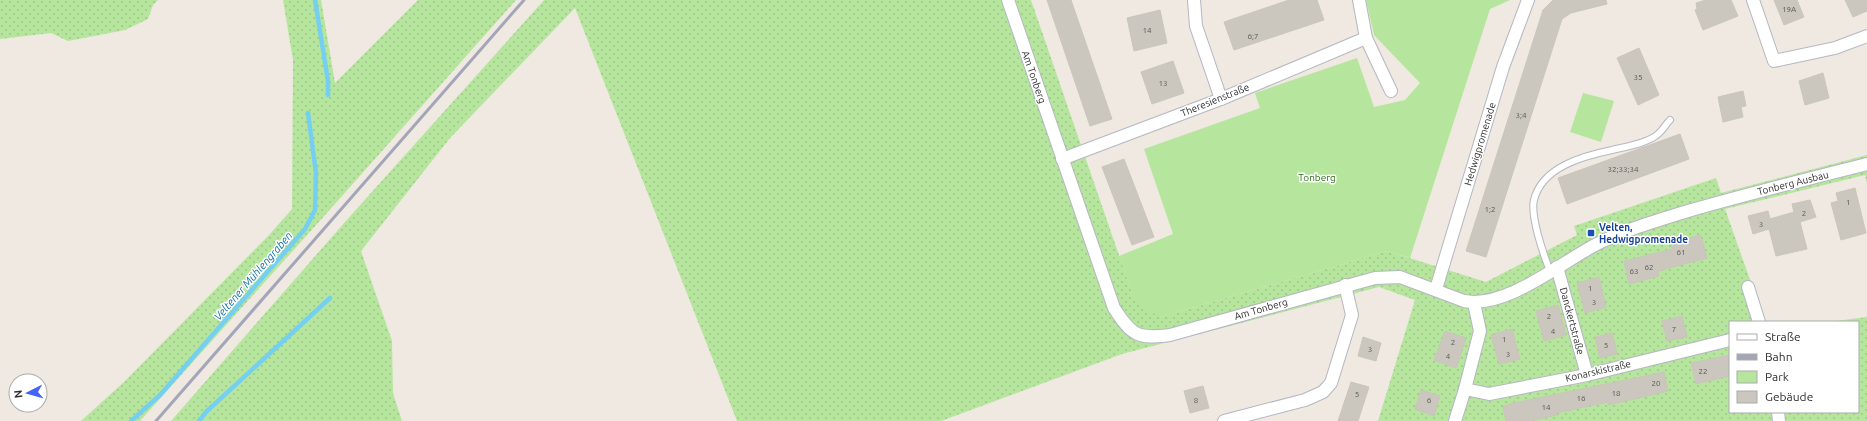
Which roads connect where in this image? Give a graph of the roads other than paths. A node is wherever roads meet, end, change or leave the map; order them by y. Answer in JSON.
{"nodes":[{"id":1,"x":1008,"y":0,"type":"edge"},
{"id":2,"x":1194,"y":0,"type":"edge"},
{"id":3,"x":1359,"y":0,"type":"edge"},
{"id":4,"x":1528,"y":0,"type":"edge"},
{"id":5,"x":1753,"y":0,"type":"edge"},
{"id":6,"x":1867,"y":36,"type":"edge"},
{"id":7,"x":1366,"y":38,"type":"junction"},
{"id":8,"x":1391,"y":90,"type":"dead end"},
{"id":9,"x":1221,"y":99,"type":"junction"},
{"id":10,"x":1670,"y":120,"type":"dead end"},
{"id":11,"x":1062,"y":159,"type":"junction"},
{"id":12,"x":1867,"y":164,"type":"edge"},
{"id":13,"x":1719,"y":202,"type":"joint"},
{"id":14,"x":1554,"y":269,"type":"junction"},
{"id":15,"x":1345,"y":285,"type":"junction"},
{"id":16,"x":1748,"y":287,"type":"dead end"},
{"id":17,"x":1436,"y":289,"type":"junction"},
{"id":18,"x":1474,"y":303,"type":"junction"},
{"id":19,"x":1759,"y":321,"type":"edge"},
{"id":20,"x":1729,"y":340,"type":"edge"},
{"id":21,"x":1587,"y":374,"type":"junction"},
{"id":22,"x":1466,"y":389,"type":"junction"},
{"id":23,"x":1224,"y":421,"type":"edge"},
{"id":24,"x":1455,"y":421,"type":"edge"}],
"edges":[{"from":1,"to":11,"type":"street","name":"Am Tonberg"},
{"from":2,"to":9,"type":"street"},
{"from":3,"to":7,"type":"street"},
{"from":4,"to":17,"type":"street","name":"Hedwigpromenade"},
{"from":5,"to":6,"type":"street"},
{"from":7,"to":8,"type":"street"},
{"from":7,"to":9,"type":"street","name":"Theresienstraße"},
{"from":9,"to":11,"type":"street","name":"Theresienstraße"},
{"from":10,"to":14,"type":"lane"},
{"from":11,"to":15,"type":"street","name":"Am Tonberg"},
{"from":12,"to":13,"type":"street","name":"Tonberg Ausbau"},
{"from":13,"to":14,"type":"street","name":"Am Tonberg"},
{"from":14,"to":18,"type":"street","name":"Am Tonberg"},
{"from":14,"to":21,"type":"street","name":"Danckertstraße"},
{"from":15,"to":17,"type":"street","name":"Am Tonberg"},
{"from":15,"to":23,"type":"street"},
{"from":16,"to":19,"type":"street"},
{"from":17,"to":18,"type":"street","name":"Am Tonberg"},
{"from":18,"to":22,"type":"street"},
{"from":20,"to":21,"type":"street","name":"Konarskistraße"},
{"from":21,"to":22,"type":"street","name":"Konarskistraße"},
{"from":22,"to":24,"type":"street"}]}
